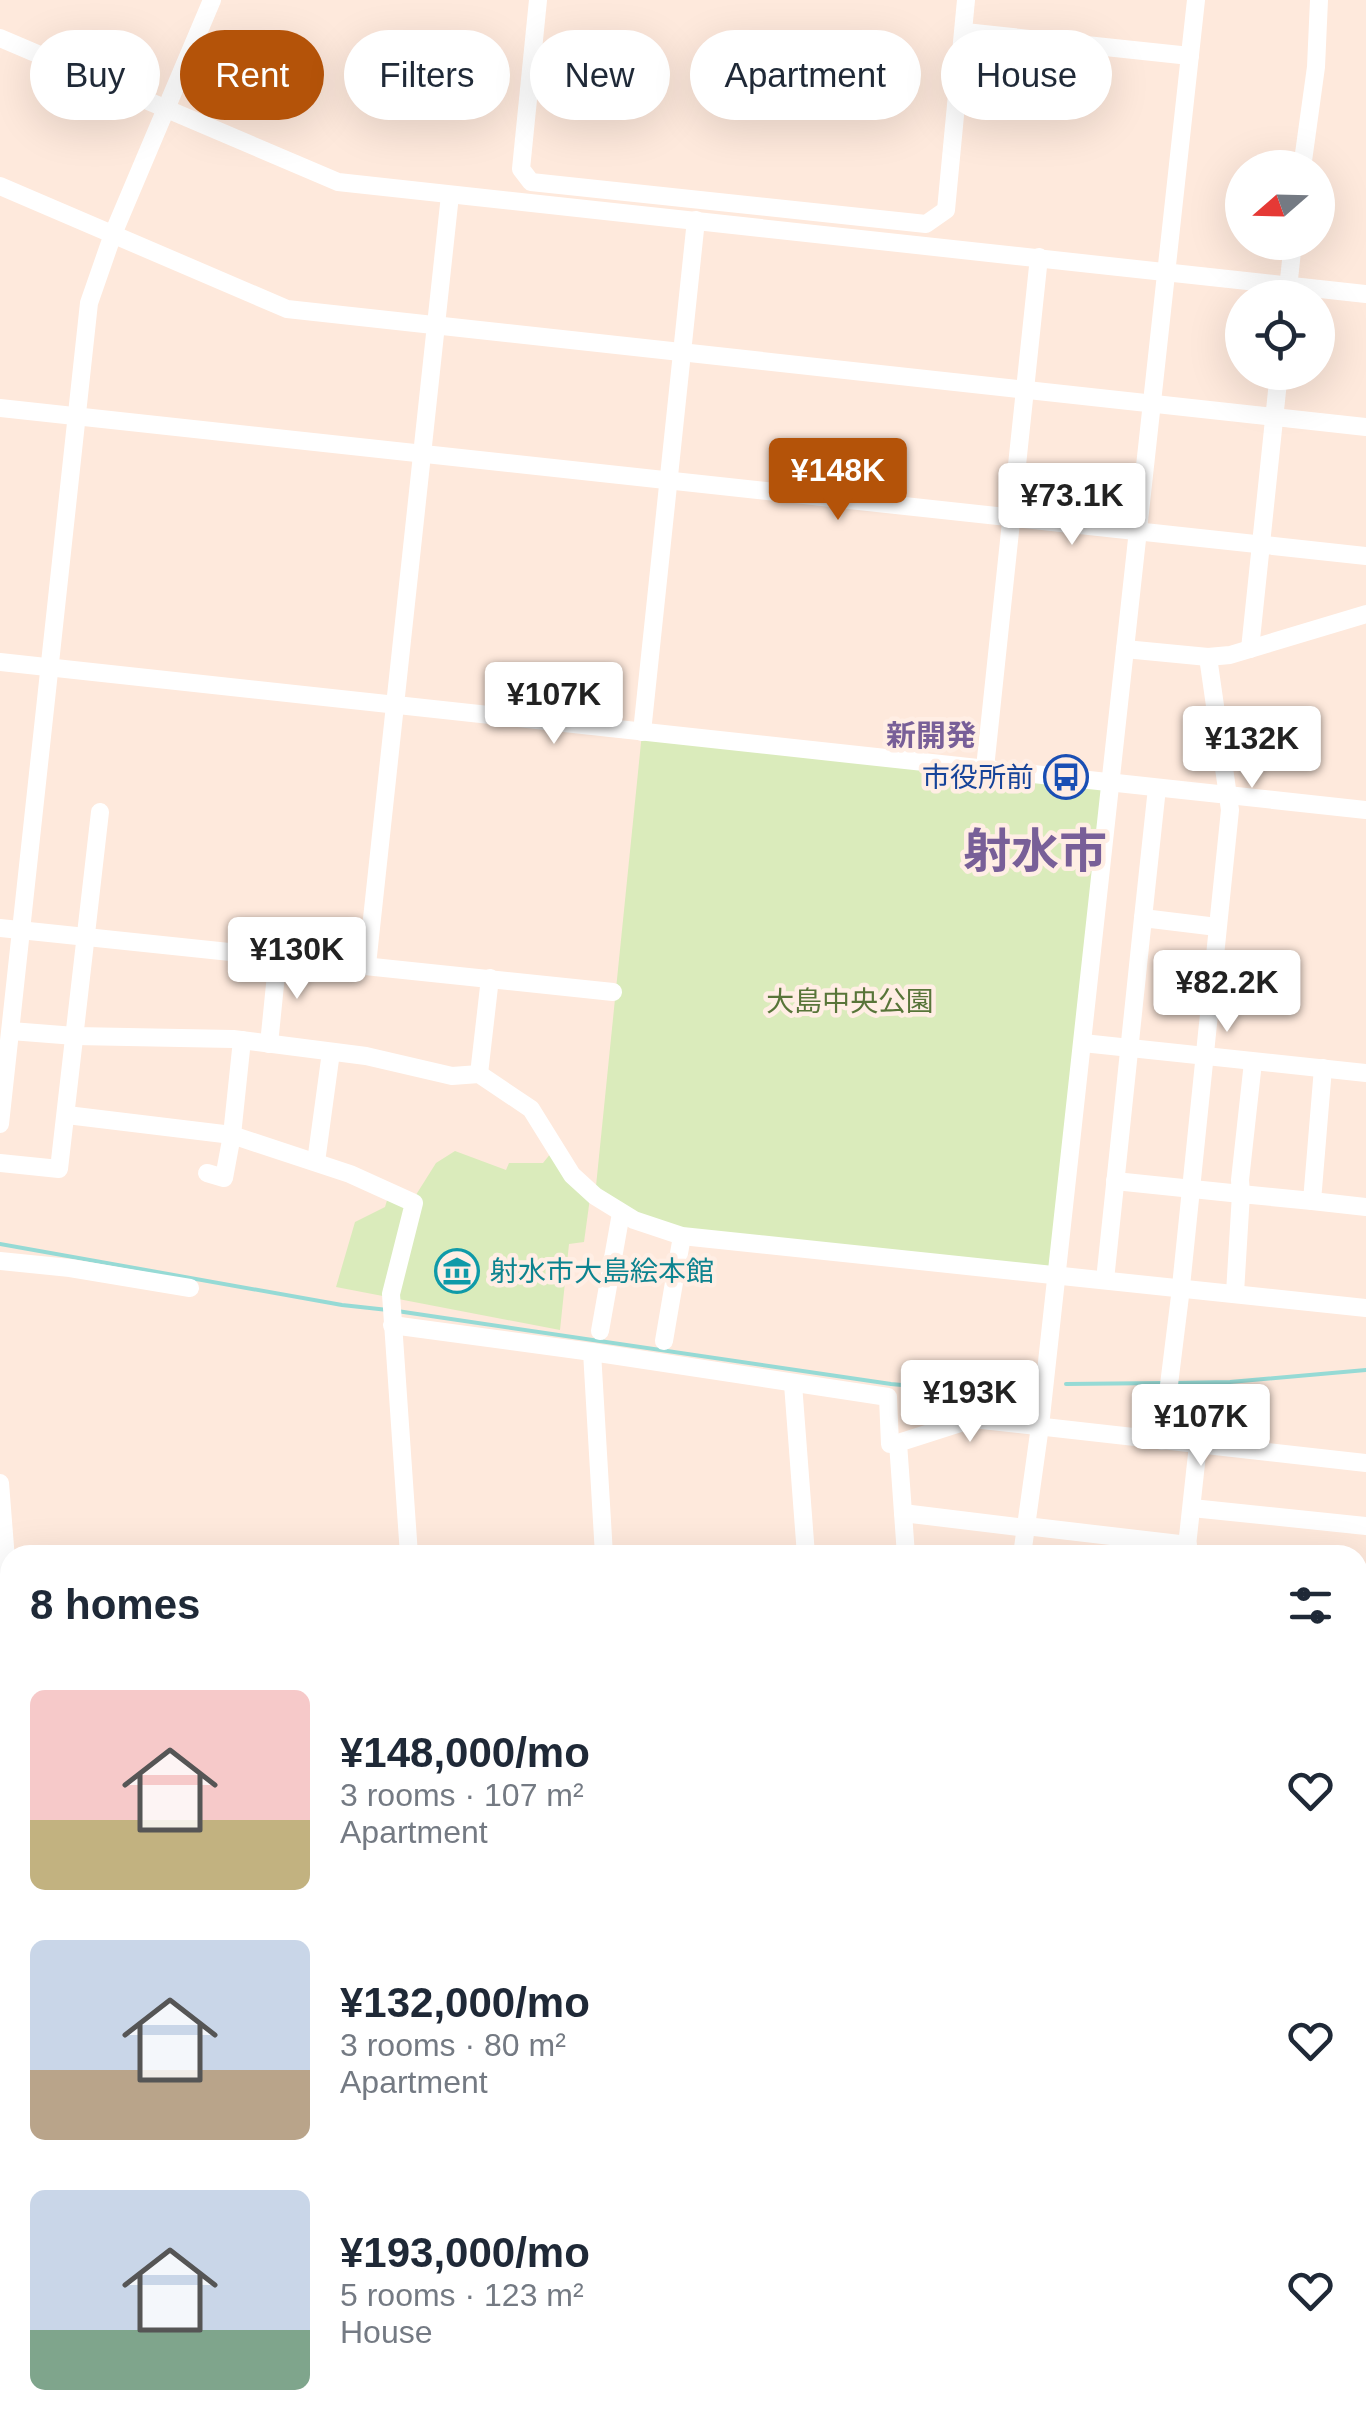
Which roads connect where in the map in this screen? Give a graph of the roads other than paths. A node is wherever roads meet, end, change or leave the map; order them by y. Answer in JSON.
{"nodes":[{"id":1,"x":212,"y":0,"type":"edge"},
{"id":2,"x":538,"y":0,"type":"edge"},
{"id":3,"x":966,"y":0,"type":"edge"},
{"id":4,"x":1196,"y":0,"type":"edge"},
{"id":5,"x":1319,"y":0,"type":"edge"},
{"id":6,"x":964,"y":30,"type":"edge"},
{"id":7,"x":0,"y":38,"type":"edge"},
{"id":8,"x":1112,"y":48,"type":"edge"},
{"id":9,"x":1190,"y":56,"type":"junction"},
{"id":10,"x":167,"y":109,"type":"junction"},
{"id":11,"x":955,"y":120,"type":"edge"},
{"id":12,"x":1304,"y":150,"type":"edge"},
{"id":13,"x":0,"y":186,"type":"edge"},
{"id":14,"x":450,"y":195,"type":"junction"},
{"id":15,"x":696,"y":220,"type":"junction"},
{"id":16,"x":113,"y":234,"type":"junction"},
{"id":17,"x":1039,"y":257,"type":"junction"},
{"id":18,"x":1167,"y":270,"type":"junction"},
{"id":19,"x":1225,"y":280,"type":"edge"},
{"id":20,"x":1335,"y":293,"type":"edge"},
{"id":21,"x":1366,"y":294,"type":"edge"},
{"id":22,"x":436,"y":325,"type":"junction"},
{"id":23,"x":683,"y":354,"type":"junction"},
{"id":24,"x":1025,"y":390,"type":"junction"},
{"id":25,"x":1277,"y":390,"type":"edge"},
{"id":26,"x":1152,"y":403,"type":"junction"},
{"id":27,"x":0,"y":408,"type":"edge"},
{"id":28,"x":78,"y":416,"type":"junction"},
{"id":29,"x":1274,"y":417,"type":"junction"},
{"id":30,"x":1366,"y":427,"type":"edge"},
{"id":31,"x":422,"y":454,"type":"junction"},
{"id":32,"x":669,"y":481,"type":"junction"},
{"id":33,"x":1011,"y":518,"type":"junction"},
{"id":34,"x":1138,"y":531,"type":"junction"},
{"id":35,"x":1262,"y":546,"type":"junction"},
{"id":36,"x":1366,"y":556,"type":"edge"},
{"id":37,"x":1366,"y":614,"type":"edge"},
{"id":38,"x":1126,"y":649,"type":"junction"},
{"id":39,"x":1250,"y":649,"type":"junction"},
{"id":40,"x":1208,"y":657,"type":"junction"},
{"id":41,"x":0,"y":662,"type":"edge"},
{"id":42,"x":50,"y":666,"type":"junction"},
{"id":43,"x":396,"y":706,"type":"junction"},
{"id":44,"x":642,"y":732,"type":"junction"},
{"id":45,"x":985,"y":768,"type":"junction"},
{"id":46,"x":1112,"y":782,"type":"junction"},
{"id":47,"x":1157,"y":788,"type":"junction"},
{"id":48,"x":1228,"y":796,"type":"junction"},
{"id":49,"x":1366,"y":810,"type":"edge"},
{"id":50,"x":100,"y":812,"type":"dead end"},
{"id":51,"x":1143,"y":918,"type":"junction"},
{"id":52,"x":1217,"y":927,"type":"junction"},
{"id":53,"x":0,"y":928,"type":"edge"},
{"id":54,"x":21,"y":930,"type":"junction"},
{"id":55,"x":85,"y":936,"type":"junction"},
{"id":56,"x":278,"y":955,"type":"junction"},
{"id":57,"x":367,"y":965,"type":"junction"},
{"id":58,"x":490,"y":978,"type":"junction"},
{"id":59,"x":613,"y":992,"type":"dead end"},
{"id":60,"x":11,"y":1030,"type":"junction"},
{"id":61,"x":75,"y":1036,"type":"junction"},
{"id":62,"x":242,"y":1040,"type":"junction"},
{"id":63,"x":1083,"y":1043,"type":"junction"},
{"id":64,"x":269,"y":1044,"type":"junction"},
{"id":65,"x":1129,"y":1048,"type":"junction"},
{"id":66,"x":331,"y":1052,"type":"junction"},
{"id":67,"x":1204,"y":1057,"type":"junction"},
{"id":68,"x":1253,"y":1062,"type":"junction"},
{"id":69,"x":1323,"y":1068,"type":"junction"},
{"id":70,"x":1366,"y":1073,"type":"edge"},
{"id":71,"x":480,"y":1074,"type":"junction"},
{"id":72,"x":67,"y":1116,"type":"junction"},
{"id":73,"x":0,"y":1124,"type":"edge"},
{"id":74,"x":232,"y":1135,"type":"junction"},
{"id":75,"x":316,"y":1162,"type":"junction"},
{"id":76,"x":0,"y":1163,"type":"edge"},
{"id":77,"x":207,"y":1174,"type":"dead end"},
{"id":78,"x":1115,"y":1181,"type":"junction"},
{"id":79,"x":1190,"y":1188,"type":"junction"},
{"id":80,"x":1241,"y":1194,"type":"junction"},
{"id":81,"x":1312,"y":1200,"type":"junction"},
{"id":82,"x":1366,"y":1208,"type":"edge"},
{"id":83,"x":621,"y":1213,"type":"junction"},
{"id":84,"x":682,"y":1236,"type":"junction"},
{"id":85,"x":0,"y":1261,"type":"edge"},
{"id":86,"x":1057,"y":1275,"type":"junction"},
{"id":87,"x":1105,"y":1280,"type":"junction"},
{"id":88,"x":1180,"y":1287,"type":"junction"},
{"id":89,"x":190,"y":1288,"type":"dead end"},
{"id":90,"x":1236,"y":1294,"type":"junction"},
{"id":91,"x":1366,"y":1308,"type":"edge"},
{"id":92,"x":392,"y":1325,"type":"junction"},
{"id":93,"x":600,"y":1331,"type":"dead end"},
{"id":94,"x":664,"y":1341,"type":"dead end"},
{"id":95,"x":592,"y":1352,"type":"junction"},
{"id":96,"x":793,"y":1384,"type":"junction"},
{"id":97,"x":1040,"y":1426,"type":"junction"},
{"id":98,"x":1162,"y":1441,"type":"junction"},
{"id":99,"x":890,"y":1444,"type":"dead end"},
{"id":100,"x":1198,"y":1445,"type":"junction"},
{"id":101,"x":1366,"y":1463,"type":"edge"},
{"id":102,"x":0,"y":1483,"type":"edge"},
{"id":103,"x":1192,"y":1508,"type":"junction"},
{"id":104,"x":903,"y":1513,"type":"junction"},
{"id":105,"x":1366,"y":1526,"type":"edge"},
{"id":106,"x":1026,"y":1527,"type":"junction"},
{"id":107,"x":3,"y":1545,"type":"edge"},
{"id":108,"x":408,"y":1545,"type":"edge"},
{"id":109,"x":603,"y":1545,"type":"edge"},
{"id":110,"x":805,"y":1545,"type":"edge"},
{"id":111,"x":905,"y":1545,"type":"edge"},
{"id":112,"x":1023,"y":1545,"type":"edge"},
{"id":113,"x":1152,"y":1545,"type":"edge"},
{"id":114,"x":1188,"y":1545,"type":"edge"}],
"edges":[{"from":1,"to":10,"type":"street"},
{"from":2,"to":11,"type":"street"},
{"from":3,"to":6,"type":"street"},
{"from":4,"to":9,"type":"street"},
{"from":5,"to":12,"type":"street"},
{"from":7,"to":10,"type":"street"},
{"from":8,"to":9,"type":"street"},
{"from":9,"to":18,"type":"street"},
{"from":10,"to":14,"type":"street"},
{"from":10,"to":16,"type":"street"},
{"from":13,"to":16,"type":"street"},
{"from":14,"to":15,"type":"street"},
{"from":14,"to":22,"type":"street"},
{"from":15,"to":17,"type":"street"},
{"from":15,"to":23,"type":"street"},
{"from":16,"to":22,"type":"street"},
{"from":16,"to":28,"type":"street"},
{"from":17,"to":18,"type":"street"},
{"from":17,"to":24,"type":"street"},
{"from":18,"to":19,"type":"street"},
{"from":18,"to":26,"type":"street"},
{"from":20,"to":21,"type":"street"},
{"from":22,"to":23,"type":"street"},
{"from":22,"to":31,"type":"street"},
{"from":23,"to":24,"type":"street"},
{"from":23,"to":32,"type":"street"},
{"from":24,"to":26,"type":"street"},
{"from":24,"to":33,"type":"street"},
{"from":25,"to":29,"type":"street"},
{"from":26,"to":29,"type":"street"},
{"from":26,"to":34,"type":"street"},
{"from":27,"to":28,"type":"street"},
{"from":28,"to":31,"type":"street"},
{"from":28,"to":42,"type":"street"},
{"from":29,"to":30,"type":"street"},
{"from":29,"to":35,"type":"street"},
{"from":31,"to":32,"type":"street"},
{"from":31,"to":43,"type":"street"},
{"from":32,"to":33,"type":"street"},
{"from":32,"to":44,"type":"street"},
{"from":33,"to":34,"type":"street"},
{"from":33,"to":45,"type":"street"},
{"from":34,"to":35,"type":"street"},
{"from":34,"to":38,"type":"street"},
{"from":35,"to":36,"type":"street"},
{"from":35,"to":39,"type":"street"},
{"from":37,"to":39,"type":"street"},
{"from":38,"to":40,"type":"street"},
{"from":38,"to":46,"type":"street"},
{"from":39,"to":40,"type":"street"},
{"from":40,"to":48,"type":"street"},
{"from":41,"to":42,"type":"street"},
{"from":42,"to":43,"type":"street"},
{"from":42,"to":54,"type":"street"},
{"from":43,"to":44,"type":"street"},
{"from":43,"to":57,"type":"street"},
{"from":44,"to":45,"type":"street"},
{"from":45,"to":46,"type":"street"},
{"from":46,"to":47,"type":"street"},
{"from":46,"to":63,"type":"street"},
{"from":47,"to":48,"type":"street"},
{"from":47,"to":51,"type":"street"},
{"from":48,"to":49,"type":"street"},
{"from":48,"to":52,"type":"street"},
{"from":50,"to":55,"type":"street"},
{"from":51,"to":52,"type":"street"},
{"from":51,"to":65,"type":"street"},
{"from":52,"to":67,"type":"street"},
{"from":53,"to":54,"type":"street"},
{"from":54,"to":55,"type":"street"},
{"from":54,"to":60,"type":"street"},
{"from":55,"to":56,"type":"street"},
{"from":55,"to":61,"type":"street"},
{"from":56,"to":57,"type":"street"},
{"from":56,"to":64,"type":"street"},
{"from":57,"to":58,"type":"street"},
{"from":58,"to":59,"type":"street"},
{"from":58,"to":71,"type":"street"},
{"from":60,"to":61,"type":"street"},
{"from":60,"to":73,"type":"street"},
{"from":61,"to":62,"type":"street"},
{"from":61,"to":72,"type":"street"},
{"from":62,"to":64,"type":"street"},
{"from":62,"to":74,"type":"street"},
{"from":63,"to":65,"type":"street"},
{"from":63,"to":86,"type":"street"},
{"from":64,"to":66,"type":"street"},
{"from":65,"to":67,"type":"street"},
{"from":65,"to":78,"type":"street"},
{"from":66,"to":71,"type":"street"},
{"from":66,"to":75,"type":"street"},
{"from":67,"to":68,"type":"street"},
{"from":67,"to":79,"type":"street"},
{"from":68,"to":69,"type":"street"},
{"from":68,"to":80,"type":"street"},
{"from":69,"to":70,"type":"street"},
{"from":69,"to":81,"type":"street"},
{"from":71,"to":83,"type":"street"},
{"from":72,"to":74,"type":"street"},
{"from":72,"to":76,"type":"street"},
{"from":74,"to":75,"type":"street"},
{"from":74,"to":77,"type":"street"},
{"from":75,"to":92,"type":"street"},
{"from":78,"to":79,"type":"street"},
{"from":78,"to":87,"type":"street"},
{"from":79,"to":80,"type":"street"},
{"from":79,"to":88,"type":"street"},
{"from":80,"to":81,"type":"street"},
{"from":80,"to":90,"type":"street"},
{"from":81,"to":82,"type":"street"},
{"from":83,"to":84,"type":"street"},
{"from":83,"to":93,"type":"street"},
{"from":84,"to":86,"type":"street"},
{"from":84,"to":94,"type":"street"},
{"from":85,"to":89,"type":"street"},
{"from":86,"to":87,"type":"street"},
{"from":86,"to":97,"type":"street"},
{"from":87,"to":88,"type":"street"},
{"from":88,"to":90,"type":"street"},
{"from":88,"to":98,"type":"street"},
{"from":90,"to":91,"type":"street"},
{"from":92,"to":95,"type":"street"},
{"from":92,"to":108,"type":"street"},
{"from":95,"to":96,"type":"street"},
{"from":95,"to":109,"type":"street"},
{"from":96,"to":99,"type":"street"},
{"from":96,"to":110,"type":"street"},
{"from":97,"to":98,"type":"street"},
{"from":97,"to":104,"type":"street"},
{"from":97,"to":106,"type":"street"},
{"from":98,"to":100,"type":"street"},
{"from":100,"to":101,"type":"street"},
{"from":100,"to":103,"type":"street"},
{"from":102,"to":107,"type":"street"},
{"from":103,"to":105,"type":"street"},
{"from":103,"to":114,"type":"street"},
{"from":104,"to":106,"type":"street"},
{"from":104,"to":111,"type":"street"},
{"from":106,"to":112,"type":"street"},
{"from":106,"to":113,"type":"street"}]}
